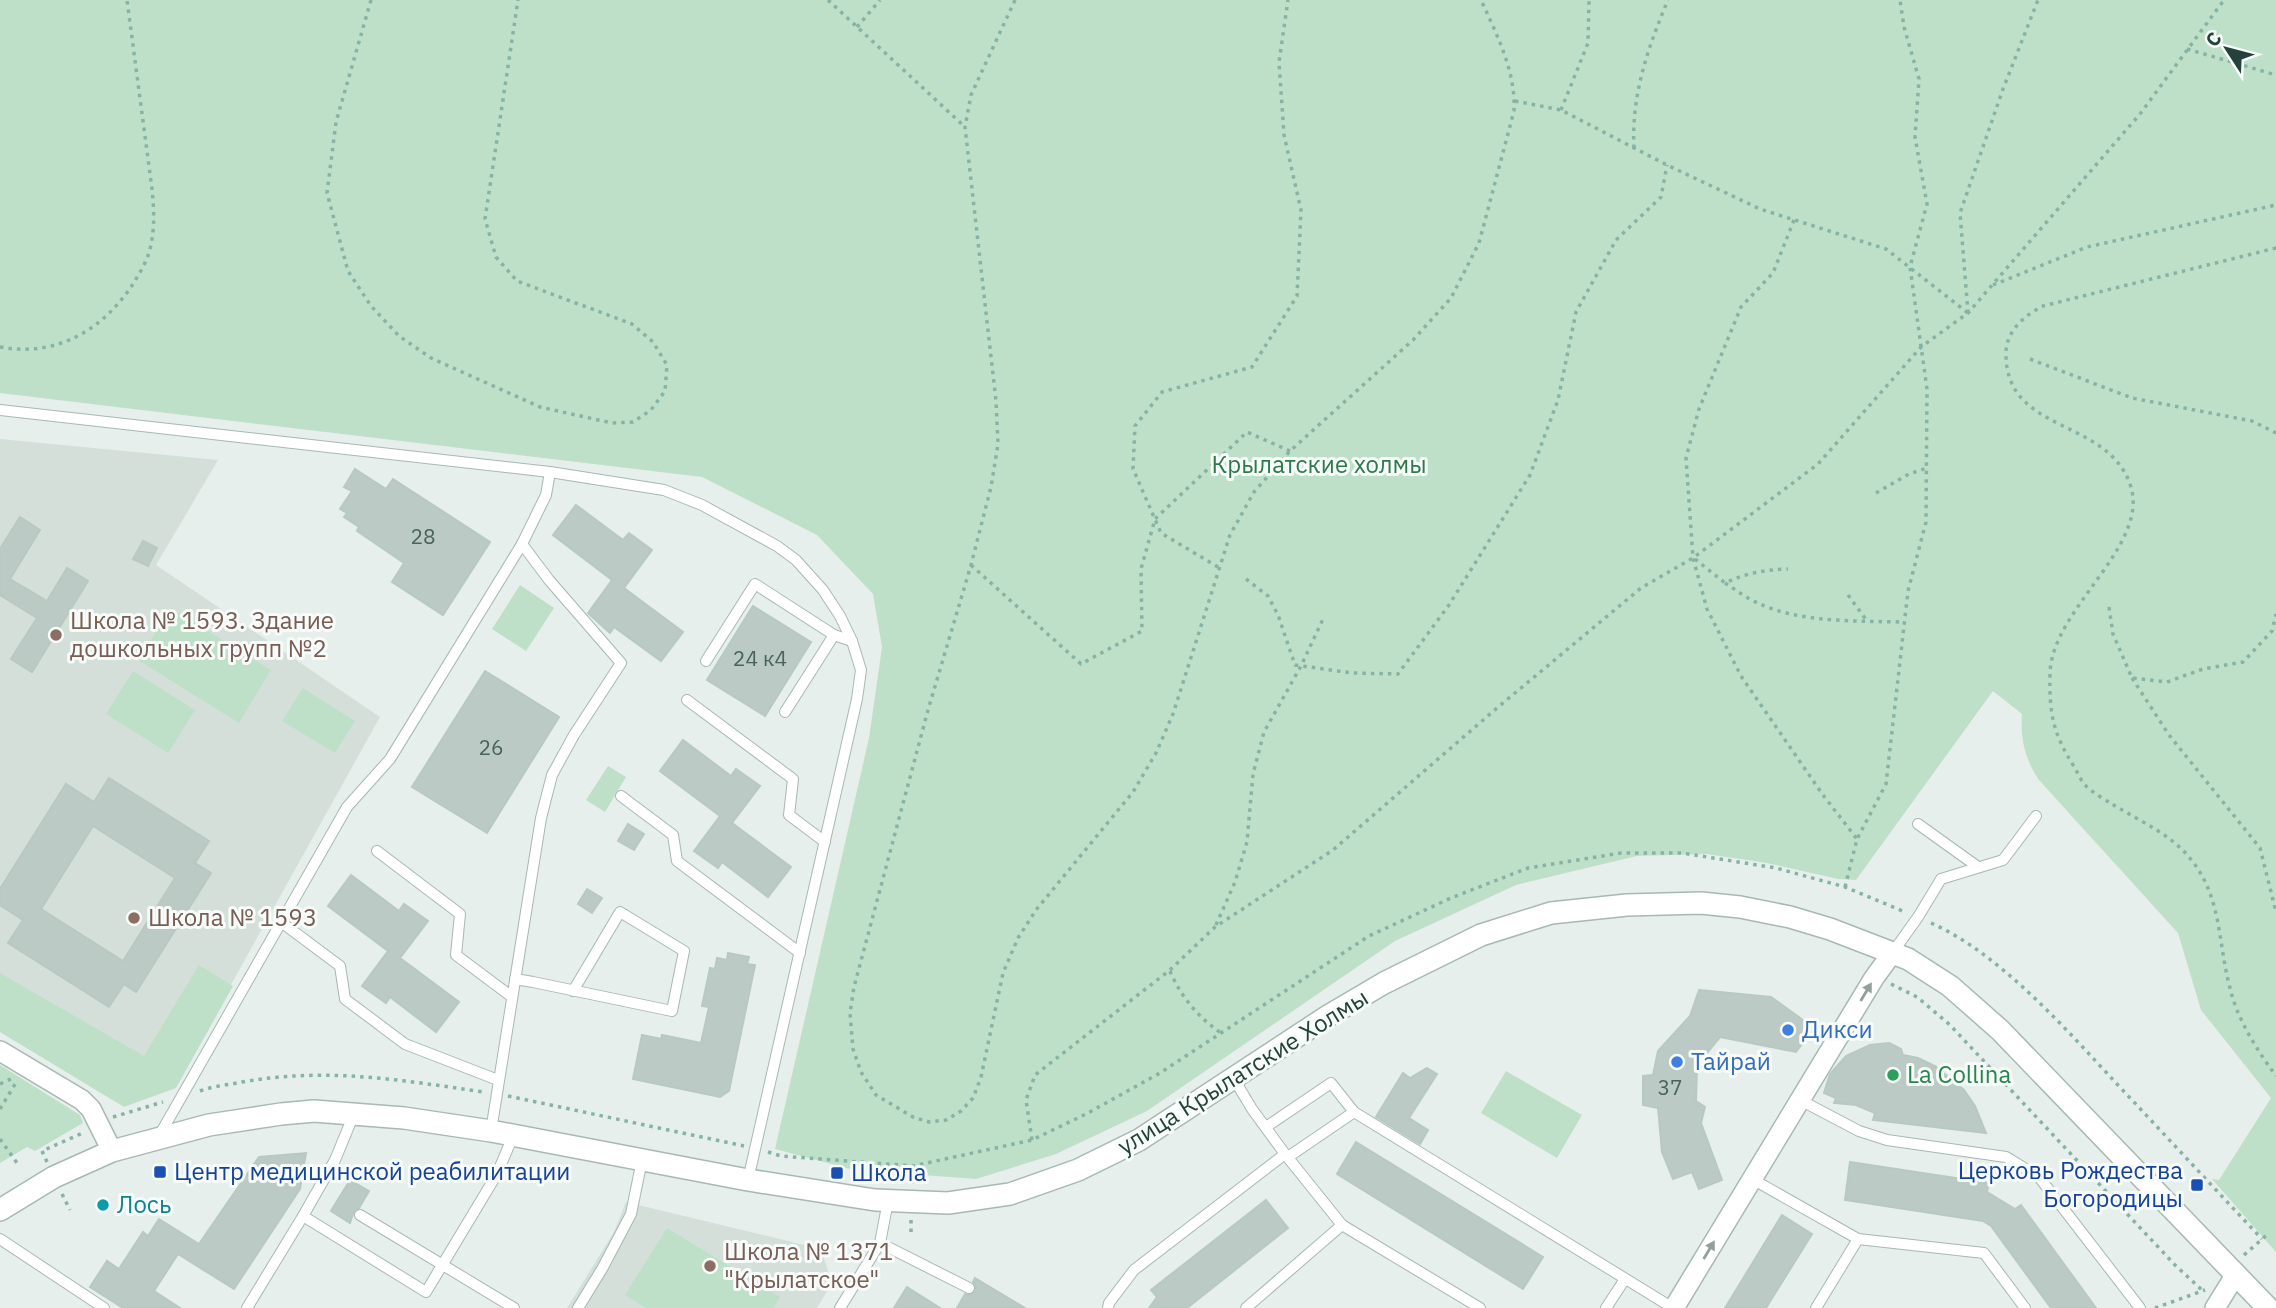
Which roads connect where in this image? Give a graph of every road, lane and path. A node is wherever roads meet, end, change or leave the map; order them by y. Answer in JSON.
{"nodes":[{"id":1,"x":127,"y":0,"type":"edge"},
{"id":2,"x":371,"y":0,"type":"edge"},
{"id":3,"x":517,"y":0,"type":"edge"},
{"id":4,"x":828,"y":0,"type":"edge"},
{"id":5,"x":880,"y":0,"type":"edge"},
{"id":6,"x":1016,"y":0,"type":"edge"},
{"id":7,"x":1288,"y":0,"type":"edge"},
{"id":8,"x":1481,"y":0,"type":"edge"},
{"id":9,"x":1589,"y":0,"type":"edge"},
{"id":10,"x":1668,"y":0,"type":"edge"},
{"id":11,"x":1900,"y":0,"type":"edge"},
{"id":12,"x":2038,"y":0,"type":"edge"},
{"id":13,"x":2224,"y":0,"type":"edge"},
{"id":14,"x":857,"y":27,"type":"junction"},
{"id":15,"x":2187,"y":49,"type":"junction"},
{"id":16,"x":2276,"y":75,"type":"edge"},
{"id":17,"x":1514,"y":101,"type":"junction"},
{"id":18,"x":1561,"y":110,"type":"junction"},
{"id":19,"x":965,"y":127,"type":"junction"},
{"id":20,"x":1634,"y":148,"type":"junction"},
{"id":21,"x":1667,"y":165,"type":"junction"},
{"id":22,"x":2276,"y":205,"type":"edge"},
{"id":23,"x":1794,"y":220,"type":"junction"},
{"id":24,"x":2276,"y":248,"type":"edge"},
{"id":25,"x":1910,"y":267,"type":"junction"},
{"id":26,"x":1991,"y":286,"type":"junction"},
{"id":27,"x":1968,"y":313,"type":"junction"},
{"id":28,"x":0,"y":347,"type":"edge"},
{"id":29,"x":1921,"y":347,"type":"junction"},
{"id":30,"x":2030,"y":359,"type":"dead end"},
{"id":31,"x":0,"y":410,"type":"edge"},
{"id":32,"x":2276,"y":433,"type":"edge"},
{"id":33,"x":1290,"y":451,"type":"junction"},
{"id":34,"x":1927,"y":468,"type":"junction"},
{"id":35,"x":550,"y":472,"type":"junction"},
{"id":36,"x":1876,"y":493,"type":"dead end"},
{"id":37,"x":1155,"y":519,"type":"junction"},
{"id":38,"x":522,"y":544,"type":"junction"},
{"id":39,"x":1693,"y":558,"type":"junction"},
{"id":40,"x":971,"y":565,"type":"junction"},
{"id":41,"x":1218,"y":567,"type":"junction"},
{"id":42,"x":1788,"y":569,"type":"dead end"},
{"id":43,"x":1246,"y":579,"type":"dead end"},
{"id":44,"x":1725,"y":583,"type":"junction"},
{"id":45,"x":1848,"y":595,"type":"dead end"},
{"id":46,"x":2109,"y":607,"type":"dead end"},
{"id":47,"x":2276,"y":614,"type":"edge"},
{"id":48,"x":1323,"y":619,"type":"dead end"},
{"id":49,"x":1867,"y":621,"type":"junction"},
{"id":50,"x":1904,"y":622,"type":"junction"},
{"id":51,"x":834,"y":635,"type":"junction"},
{"id":52,"x":852,"y":641,"type":"junction"},
{"id":53,"x":706,"y":661,"type":"dead end"},
{"id":54,"x":1301,"y":666,"type":"junction"},
{"id":55,"x":2132,"y":678,"type":"junction"},
{"id":56,"x":687,"y":700,"type":"dead end"},
{"id":57,"x":785,"y":712,"type":"dead end"},
{"id":58,"x":621,"y":796,"type":"dead end"},
{"id":59,"x":2036,"y":816,"type":"dead end"},
{"id":60,"x":1918,"y":824,"type":"dead end"},
{"id":61,"x":1857,"y":839,"type":"junction"},
{"id":62,"x":825,"y":842,"type":"junction"},
{"id":63,"x":377,"y":851,"type":"dead end"},
{"id":64,"x":1978,"y":867,"type":"junction"},
{"id":65,"x":1845,"y":887,"type":"dead end"},
{"id":66,"x":2276,"y":912,"type":"edge"},
{"id":67,"x":281,"y":922,"type":"junction"},
{"id":68,"x":1215,"y":927,"type":"junction"},
{"id":69,"x":1893,"y":952,"type":"junction"},
{"id":70,"x":800,"y":953,"type":"junction"},
{"id":71,"x":1170,"y":970,"type":"junction"},
{"id":72,"x":514,"y":978,"type":"junction"},
{"id":73,"x":573,"y":991,"type":"junction"},
{"id":74,"x":512,"y":997,"type":"junction"},
{"id":75,"x":1221,"y":1033,"type":"dead end"},
{"id":76,"x":0,"y":1051,"type":"edge"},
{"id":77,"x":18,"y":1076,"type":"dead end"},
{"id":78,"x":2276,"y":1076,"type":"edge"},
{"id":79,"x":1234,"y":1079,"type":"junction"},
{"id":80,"x":498,"y":1080,"type":"junction"},
{"id":81,"x":205,"y":1089,"type":"dead end"},
{"id":82,"x":183,"y":1097,"type":"junction"},
{"id":83,"x":1800,"y":1100,"type":"junction"},
{"id":84,"x":0,"y":1109,"type":"edge"},
{"id":85,"x":1354,"y":1112,"type":"junction"},
{"id":86,"x":354,"y":1113,"type":"junction"},
{"id":87,"x":99,"y":1126,"type":"junction"},
{"id":88,"x":1266,"y":1127,"type":"junction"},
{"id":89,"x":491,"y":1131,"type":"junction"},
{"id":90,"x":513,"y":1135,"type":"junction"},
{"id":91,"x":159,"y":1136,"type":"junction"},
{"id":92,"x":0,"y":1139,"type":"edge"},
{"id":93,"x":1032,"y":1140,"type":"dead end"},
{"id":94,"x":42,"y":1151,"type":"dead end"},
{"id":95,"x":112,"y":1151,"type":"junction"},
{"id":96,"x":1286,"y":1156,"type":"junction"},
{"id":97,"x":642,"y":1160,"type":"junction"},
{"id":98,"x":17,"y":1163,"type":"dead end"},
{"id":99,"x":1752,"y":1179,"type":"junction"},
{"id":100,"x":748,"y":1180,"type":"junction"},
{"id":101,"x":888,"y":1201,"type":"junction"},
{"id":102,"x":0,"y":1210,"type":"edge"},
{"id":103,"x":360,"y":1215,"type":"dead end"},
{"id":104,"x":303,"y":1216,"type":"junction"},
{"id":105,"x":1342,"y":1226,"type":"junction"},
{"id":106,"x":0,"y":1239,"type":"edge"},
{"id":107,"x":1858,"y":1239,"type":"junction"},
{"id":108,"x":880,"y":1244,"type":"junction"},
{"id":109,"x":442,"y":1265,"type":"junction"},
{"id":110,"x":2236,"y":1274,"type":"junction"},
{"id":111,"x":1625,"y":1279,"type":"junction"},
{"id":112,"x":969,"y":1288,"type":"dead end"},
{"id":113,"x":2203,"y":1291,"type":"dead end"},
{"id":114,"x":1478,"y":1307,"type":"edge"},
{"id":115,"x":104,"y":1308,"type":"edge"},
{"id":116,"x":247,"y":1308,"type":"edge"},
{"id":117,"x":514,"y":1308,"type":"edge"},
{"id":118,"x":578,"y":1308,"type":"edge"},
{"id":119,"x":840,"y":1308,"type":"edge"},
{"id":120,"x":1108,"y":1308,"type":"edge"},
{"id":121,"x":1246,"y":1308,"type":"edge"},
{"id":122,"x":1606,"y":1308,"type":"edge"},
{"id":123,"x":1673,"y":1308,"type":"edge"},
{"id":124,"x":1816,"y":1308,"type":"edge"},
{"id":125,"x":2025,"y":1308,"type":"edge"},
{"id":126,"x":2140,"y":1308,"type":"edge"},
{"id":127,"x":2155,"y":1308,"type":"edge"},
{"id":128,"x":2215,"y":1308,"type":"edge"},
{"id":129,"x":2268,"y":1308,"type":"edge"}],
"edges":[{"from":1,"to":28,"type":"path"},
{"from":2,"to":3,"type":"path"},
{"from":4,"to":14,"type":"path"},
{"from":5,"to":14,"type":"path"},
{"from":6,"to":19,"type":"path"},
{"from":7,"to":37,"type":"path"},
{"from":8,"to":17,"type":"path"},
{"from":9,"to":18,"type":"path"},
{"from":10,"to":20,"type":"path"},
{"from":11,"to":25,"type":"path"},
{"from":12,"to":27,"type":"path"},
{"from":13,"to":15,"type":"path"},
{"from":14,"to":19,"type":"path"},
{"from":15,"to":16,"type":"path"},
{"from":15,"to":26,"type":"path"},
{"from":17,"to":18,"type":"path"},
{"from":17,"to":33,"type":"path"},
{"from":18,"to":20,"type":"path"},
{"from":19,"to":40,"type":"path"},
{"from":20,"to":21,"type":"path"},
{"from":21,"to":23,"type":"path"},
{"from":21,"to":54,"type":"path"},
{"from":22,"to":26,"type":"path"},
{"from":23,"to":25,"type":"path"},
{"from":23,"to":39,"type":"path"},
{"from":24,"to":78,"type":"path"},
{"from":25,"to":27,"type":"path"},
{"from":25,"to":29,"type":"path"},
{"from":26,"to":27,"type":"path"},
{"from":27,"to":29,"type":"path"},
{"from":29,"to":34,"type":"path"},
{"from":29,"to":39,"type":"path"},
{"from":30,"to":32,"type":"path"},
{"from":31,"to":35,"type":"lane"},
{"from":33,"to":37,"type":"path"},
{"from":33,"to":41,"type":"path"},
{"from":34,"to":36,"type":"path"},
{"from":34,"to":50,"type":"path"},
{"from":35,"to":38,"type":"lane"},
{"from":35,"to":52,"type":"lane"},
{"from":37,"to":40,"type":"path"},
{"from":37,"to":41,"type":"path"},
{"from":38,"to":67,"type":"lane"},
{"from":38,"to":72,"type":"lane"},
{"from":39,"to":44,"type":"path"},
{"from":39,"to":61,"type":"path"},
{"from":39,"to":68,"type":"path"},
{"from":40,"to":41,"type":"path"},
{"from":42,"to":44,"type":"path"},
{"from":43,"to":54,"type":"path"},
{"from":44,"to":49,"type":"path"},
{"from":45,"to":49,"type":"path"},
{"from":46,"to":55,"type":"path"},
{"from":47,"to":55,"type":"path"},
{"from":48,"to":54,"type":"path"},
{"from":49,"to":50,"type":"path"},
{"from":50,"to":61,"type":"path"},
{"from":51,"to":52,"type":"lane"},
{"from":51,"to":53,"type":"lane"},
{"from":51,"to":57,"type":"lane"},
{"from":52,"to":62,"type":"lane"},
{"from":54,"to":68,"type":"path"},
{"from":55,"to":66,"type":"path"},
{"from":56,"to":62,"type":"lane"},
{"from":58,"to":70,"type":"lane"},
{"from":59,"to":64,"type":"lane"},
{"from":60,"to":64,"type":"lane"},
{"from":61,"to":65,"type":"path"},
{"from":62,"to":70,"type":"lane"},
{"from":63,"to":74,"type":"lane"},
{"from":64,"to":69,"type":"lane"},
{"from":67,"to":80,"type":"lane"},
{"from":67,"to":82,"type":"lane"},
{"from":68,"to":71,"type":"path"},
{"from":69,"to":79,"type":"street","name":"улица Крылатские Холмы"},
{"from":83,"to":69,"type":"street","one_way":true},
{"from":69,"to":110,"type":"street","name":"улица Крылатские Холмы"},
{"from":70,"to":100,"type":"lane"},
{"from":71,"to":75,"type":"path"},
{"from":71,"to":93,"type":"path"},
{"from":72,"to":73,"type":"lane"},
{"from":72,"to":74,"type":"lane"},
{"from":73,"to":73,"type":"lane"},
{"from":74,"to":80,"type":"lane"},
{"from":76,"to":87,"type":"street"},
{"from":77,"to":84,"type":"path"},
{"from":79,"to":88,"type":"lane"},
{"from":79,"to":101,"type":"street","name":"улица Крылатские Холмы"},
{"from":80,"to":89,"type":"lane"},
{"from":81,"to":82,"type":"path"},
{"from":82,"to":87,"type":"path"},
{"from":82,"to":91,"type":"lane"},
{"from":83,"to":99,"type":"street"},
{"from":83,"to":126,"type":"lane"},
{"from":85,"to":88,"type":"lane"},
{"from":85,"to":96,"type":"lane"},
{"from":85,"to":111,"type":"lane"},
{"from":86,"to":89,"type":"street","name":"улица Крылатские Холмы"},
{"from":86,"to":91,"type":"street","name":"улица Крылатские Холмы"},
{"from":86,"to":104,"type":"lane"},
{"from":87,"to":94,"type":"path"},
{"from":87,"to":95,"type":"street"},
{"from":88,"to":96,"type":"lane"},
{"from":89,"to":90,"type":"street","name":"улица Крылатские Холмы"},
{"from":90,"to":97,"type":"street","name":"улица Крылатские Холмы"},
{"from":90,"to":109,"type":"lane"},
{"from":91,"to":95,"type":"street","name":"улица Крылатские Холмы"},
{"from":92,"to":98,"type":"path"},
{"from":95,"to":102,"type":"street","name":"улица Крылатские Холмы"},
{"from":96,"to":105,"type":"lane"},
{"from":96,"to":120,"type":"lane"},
{"from":97,"to":100,"type":"street","name":"улица Крылатские Холмы"},
{"from":97,"to":118,"type":"lane"},
{"from":99,"to":107,"type":"lane"},
{"from":123,"to":99,"type":"street","one_way":true},
{"from":100,"to":101,"type":"street","name":"улица Крылатские Холмы"},
{"from":101,"to":108,"type":"lane"},
{"from":103,"to":109,"type":"lane"},
{"from":104,"to":109,"type":"lane"},
{"from":104,"to":116,"type":"lane"},
{"from":105,"to":114,"type":"lane"},
{"from":105,"to":121,"type":"lane"},
{"from":106,"to":115,"type":"lane"},
{"from":107,"to":124,"type":"lane"},
{"from":107,"to":125,"type":"lane"},
{"from":108,"to":112,"type":"lane"},
{"from":108,"to":119,"type":"lane"},
{"from":109,"to":117,"type":"lane"},
{"from":110,"to":128,"type":"street"},
{"from":110,"to":129,"type":"street","name":"улица Крылатские Холмы"},
{"from":111,"to":122,"type":"lane"},
{"from":111,"to":123,"type":"lane"},
{"from":113,"to":127,"type":"path"}]}
